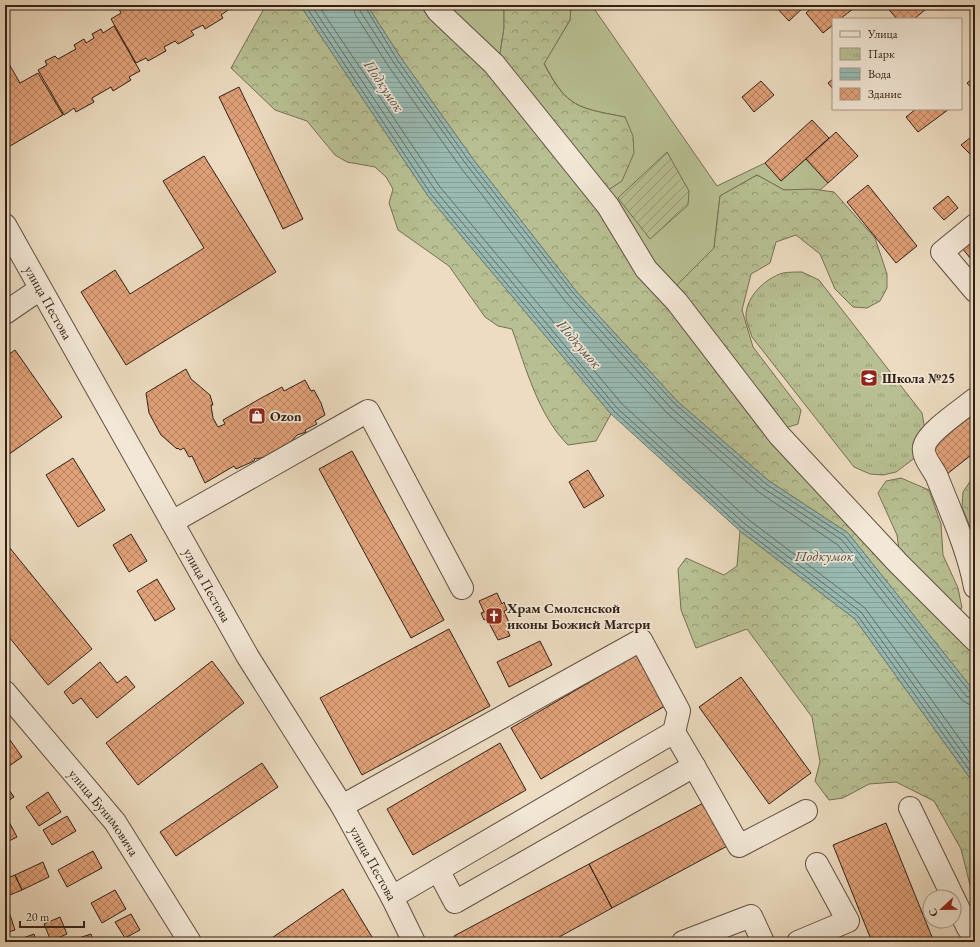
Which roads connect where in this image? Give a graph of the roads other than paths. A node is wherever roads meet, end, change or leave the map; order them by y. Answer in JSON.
{"nodes":[{"id":1,"x":434,"y":5,"type":"edge"},
{"id":2,"x":5,"y":225,"type":"edge"},
{"id":3,"x":975,"y":226,"type":"edge"},
{"id":4,"x":40,"y":289,"type":"junction"},
{"id":5,"x":975,"y":291,"type":"edge"},
{"id":6,"x":5,"y":313,"type":"edge"},
{"id":7,"x":975,"y":399,"type":"edge"},
{"id":8,"x":172,"y":522,"type":"junction"},
{"id":9,"x":975,"y":587,"type":"edge"},
{"id":10,"x":462,"y":588,"type":"dead end"},
{"id":11,"x":975,"y":640,"type":"edge"},
{"id":12,"x":5,"y":692,"type":"edge"},
{"id":13,"x":674,"y":732,"type":"junction"},
{"id":14,"x":694,"y":766,"type":"junction"},
{"id":15,"x":342,"y":806,"type":"junction"},
{"id":16,"x":910,"y":808,"type":"dead end"},
{"id":17,"x":806,"y":811,"type":"dead end"},
{"id":18,"x":817,"y":864,"type":"dead end"},
{"id":19,"x":438,"y":870,"type":"junction"},
{"id":20,"x":950,"y":889,"type":"edge"},
{"id":21,"x":392,"y":897,"type":"junction"},
{"id":22,"x":962,"y":915,"type":"edge"},
{"id":23,"x":975,"y":937,"type":"edge"},
{"id":24,"x":190,"y":942,"type":"edge"},
{"id":25,"x":414,"y":942,"type":"edge"},
{"id":26,"x":683,"y":942,"type":"edge"},
{"id":27,"x":763,"y":942,"type":"edge"},
{"id":28,"x":798,"y":942,"type":"edge"}],
"edges":[{"from":1,"to":11,"type":"street"},
{"from":2,"to":4,"type":"street","name":"улица Пестова"},
{"from":3,"to":5,"type":"street"},
{"from":4,"to":6,"type":"street"},
{"from":4,"to":8,"type":"street","name":"улица Пестова"},
{"from":7,"to":9,"type":"street"},
{"from":8,"to":10,"type":"street"},
{"from":8,"to":15,"type":"street","name":"улица Пестова"},
{"from":12,"to":24,"type":"street","name":"улица Бунимовича"},
{"from":13,"to":14,"type":"street"},
{"from":13,"to":15,"type":"street"},
{"from":13,"to":19,"type":"street"},
{"from":14,"to":17,"type":"street"},
{"from":14,"to":19,"type":"street"},
{"from":15,"to":21,"type":"street","name":"улица Пестова"},
{"from":16,"to":20,"type":"street"},
{"from":18,"to":28,"type":"street"},
{"from":19,"to":21,"type":"street"},
{"from":21,"to":25,"type":"street","name":"улица Пестова"},
{"from":22,"to":23,"type":"street"},
{"from":26,"to":27,"type":"street"}]}
